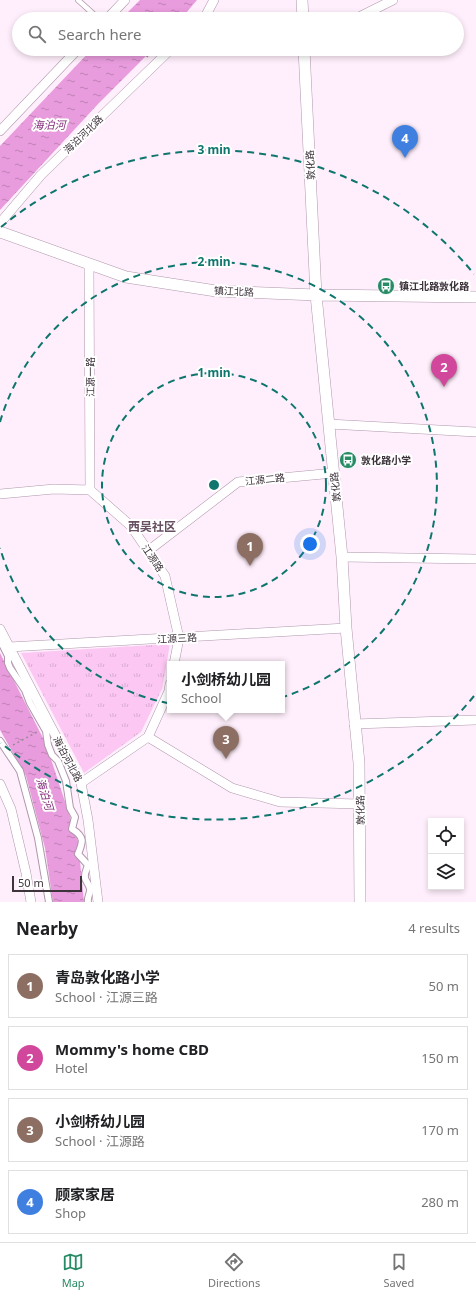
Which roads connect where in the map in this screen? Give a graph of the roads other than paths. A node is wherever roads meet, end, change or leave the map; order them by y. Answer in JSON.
{"nodes":[{"id":1,"x":78,"y":0,"type":"edge"},
{"id":2,"x":125,"y":0,"type":"edge"},
{"id":3,"x":214,"y":0,"type":"edge"},
{"id":4,"x":302,"y":0,"type":"edge"},
{"id":5,"x":392,"y":0,"type":"edge"},
{"id":6,"x":91,"y":12,"type":"edge"},
{"id":7,"x":114,"y":12,"type":"edge"},
{"id":8,"x":208,"y":12,"type":"edge"},
{"id":9,"x":303,"y":12,"type":"edge"},
{"id":10,"x":369,"y":12,"type":"edge"},
{"id":11,"x":71,"y":56,"type":"edge"},
{"id":12,"x":164,"y":56,"type":"edge"},
{"id":13,"x":304,"y":56,"type":"edge"},
{"id":14,"x":0,"y":131,"type":"edge"},
{"id":15,"x":0,"y":223,"type":"edge"},
{"id":16,"x":0,"y":232,"type":"edge"},
{"id":17,"x":89,"y":264,"type":"junction"},
{"id":18,"x":316,"y":295,"type":"junction"},
{"id":19,"x":476,"y":297,"type":"edge"},
{"id":20,"x":329,"y":424,"type":"junction"},
{"id":21,"x":476,"y":432,"type":"edge"},
{"id":22,"x":334,"y":473,"type":"junction"},
{"id":23,"x":90,"y":490,"type":"junction"},
{"id":24,"x":0,"y":494,"type":"edge"},
{"id":25,"x":148,"y":551,"type":"junction"},
{"id":26,"x":342,"y":557,"type":"junction"},
{"id":27,"x":476,"y":558,"type":"edge"},
{"id":28,"x":346,"y":628,"type":"junction"},
{"id":29,"x":0,"y":629,"type":"edge"},
{"id":30,"x":179,"y":638,"type":"junction"},
{"id":31,"x":0,"y":640,"type":"edge"},
{"id":32,"x":9,"y":647,"type":"junction"},
{"id":33,"x":175,"y":661,"type":"edge"},
{"id":34,"x":167,"y":695,"type":"edge"},
{"id":35,"x":476,"y":720,"type":"edge"},
{"id":36,"x":354,"y":724,"type":"junction"},
{"id":37,"x":148,"y":737,"type":"junction"},
{"id":38,"x":0,"y":741,"type":"edge"},
{"id":39,"x":81,"y":783,"type":"junction"},
{"id":40,"x":0,"y":784,"type":"edge"},
{"id":41,"x":4,"y":801,"type":"edge"},
{"id":42,"x":360,"y":804,"type":"junction"},
{"id":43,"x":31,"y":902,"type":"edge"},
{"id":44,"x":49,"y":902,"type":"edge"},
{"id":45,"x":88,"y":902,"type":"edge"},
{"id":46,"x":98,"y":902,"type":"edge"},
{"id":47,"x":360,"y":902,"type":"edge"}],
"edges":[{"from":1,"to":6,"type":"lane"},
{"from":2,"to":7,"type":"street"},
{"from":3,"to":8,"type":"street"},
{"from":4,"to":9,"type":"street"},
{"from":5,"to":10,"type":"street"},
{"from":11,"to":14,"type":"street"},
{"from":12,"to":15,"type":"street","name":"海泊河北路"},
{"from":13,"to":18,"type":"street","name":"敦化路"},
{"from":16,"to":17,"type":"street","name":"镇江北路"},
{"from":17,"to":18,"type":"street","name":"镇江北路"},
{"from":17,"to":23,"type":"street","name":"江源一路"},
{"from":18,"to":19,"type":"street","name":"镇江北路"},
{"from":18,"to":20,"type":"street","name":"敦化路"},
{"from":20,"to":21,"type":"street"},
{"from":20,"to":22,"type":"street","name":"敦化路"},
{"from":22,"to":25,"type":"street","name":"江源二路"},
{"from":22,"to":26,"type":"street","name":"敦化路"},
{"from":23,"to":24,"type":"street"},
{"from":23,"to":25,"type":"street","name":"江源路"},
{"from":25,"to":30,"type":"street","name":"江源路"},
{"from":26,"to":27,"type":"street"},
{"from":26,"to":28,"type":"street","name":"敦化路"},
{"from":28,"to":30,"type":"street","name":"江源三路"},
{"from":28,"to":36,"type":"street","name":"敦化路"},
{"from":29,"to":32,"type":"street","name":"海泊河北路"},
{"from":30,"to":32,"type":"street","name":"江源三路"},
{"from":30,"to":33,"type":"street","name":"江源路"},
{"from":31,"to":45,"type":"street"},
{"from":32,"to":39,"type":"street","name":"海泊河北路"},
{"from":34,"to":37,"type":"street"},
{"from":35,"to":36,"type":"street"},
{"from":36,"to":42,"type":"street","name":"敦化路"},
{"from":37,"to":39,"type":"street"},
{"from":37,"to":42,"type":"street"},
{"from":38,"to":44,"type":"street"},
{"from":39,"to":46,"type":"street","name":"海泊河北路"},
{"from":40,"to":41,"type":"street"},
{"from":41,"to":43,"type":"street"},
{"from":42,"to":47,"type":"street","name":"敦化路"}]}
